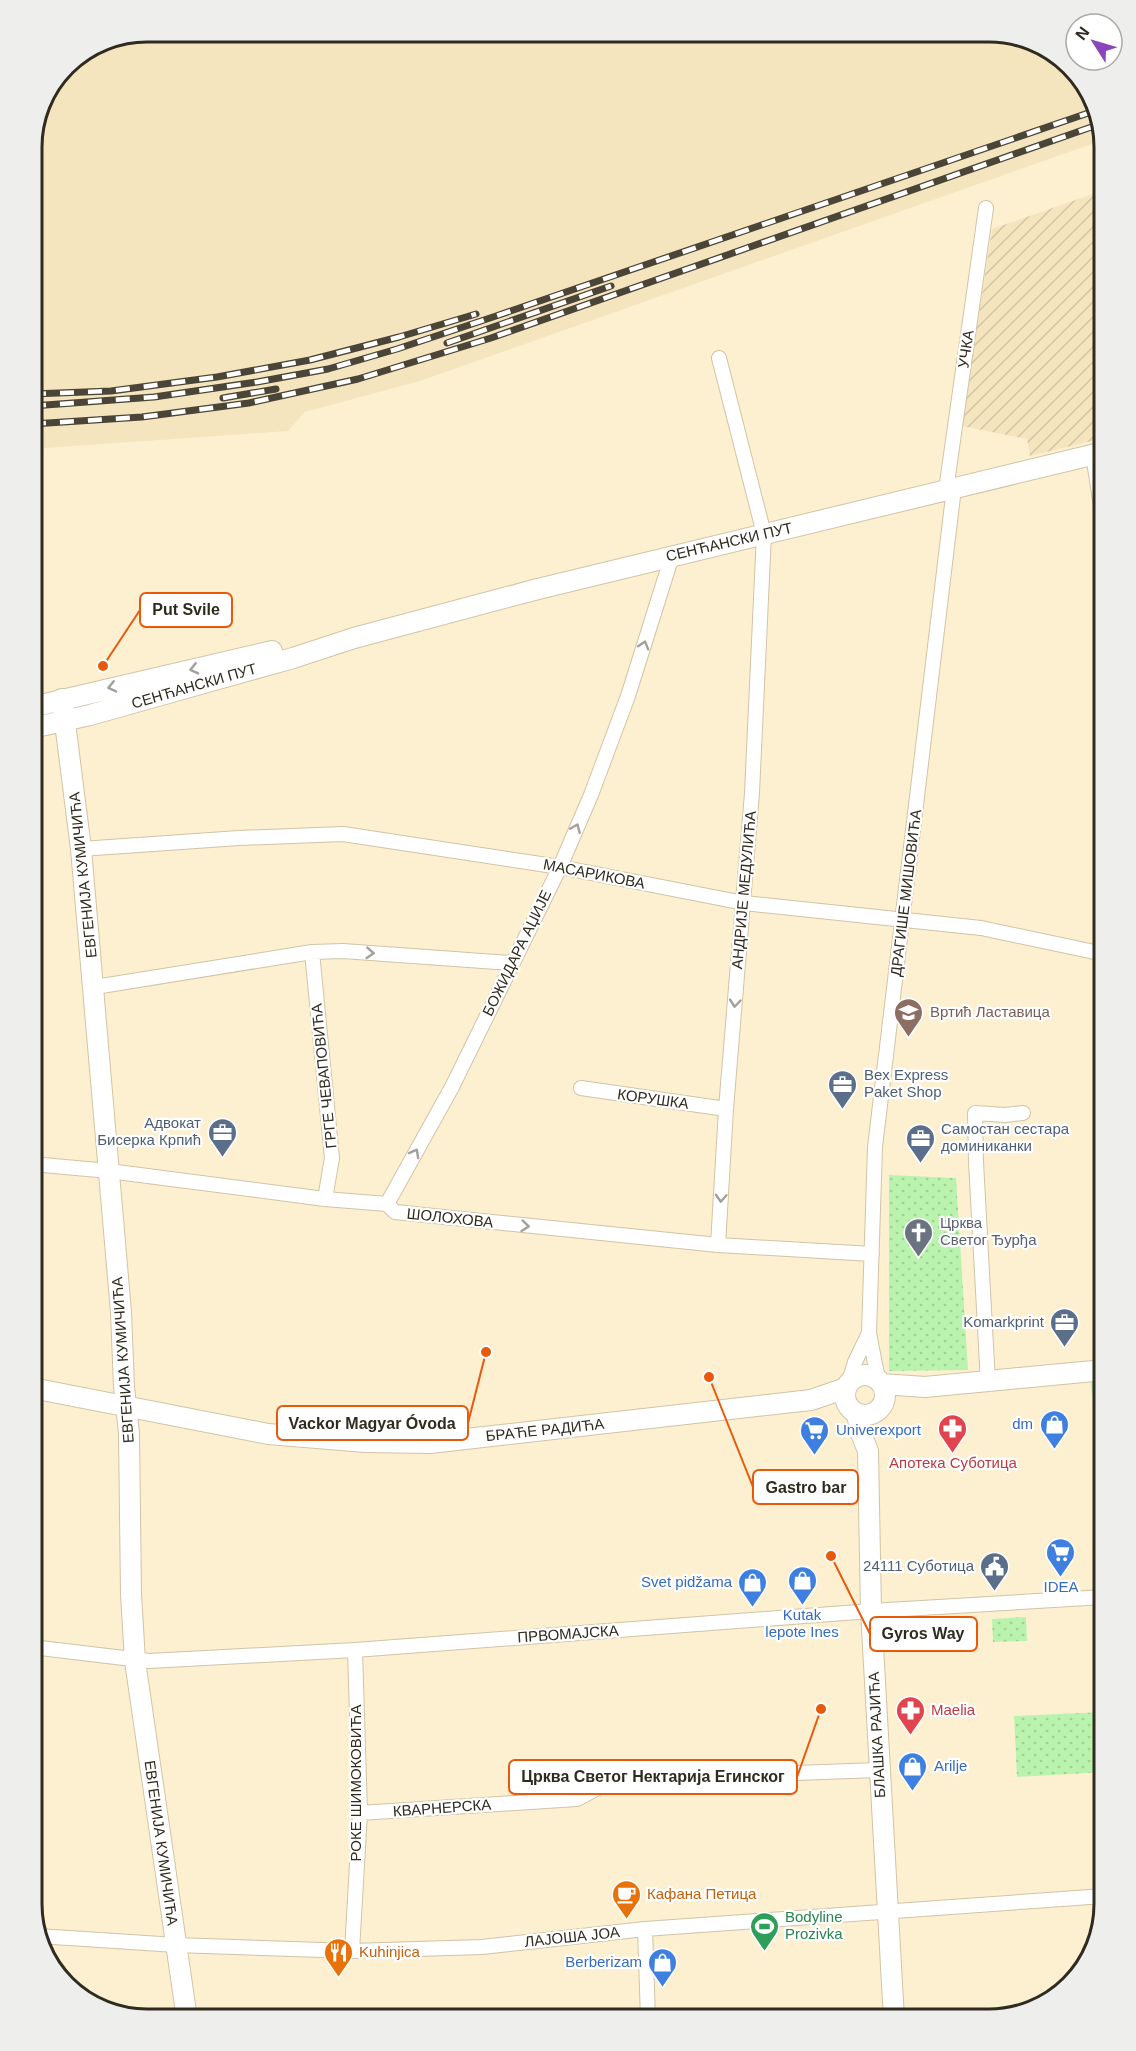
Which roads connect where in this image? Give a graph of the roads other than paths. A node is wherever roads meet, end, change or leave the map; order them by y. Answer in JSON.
{"nodes":[{"id":1,"x":986,"y":208,"type":"dead end"},
{"id":2,"x":719,"y":358,"type":"dead end"},
{"id":3,"x":1094,"y":455,"type":"edge"},
{"id":4,"x":950,"y":489,"type":"junction"},
{"id":5,"x":764,"y":534,"type":"junction"},
{"id":6,"x":672,"y":556,"type":"junction"},
{"id":7,"x":354,"y":638,"type":"junction"},
{"id":8,"x":62,"y":699,"type":"junction"},
{"id":9,"x":42,"y":704,"type":"edge"},
{"id":10,"x":64,"y":720,"type":"junction"},
{"id":11,"x":42,"y":726,"type":"edge"},
{"id":12,"x":81,"y":849,"type":"junction"},
{"id":13,"x":560,"y":867,"type":"junction"},
{"id":14,"x":744,"y":903,"type":"junction"},
{"id":15,"x":903,"y":921,"type":"junction"},
{"id":16,"x":312,"y":952,"type":"junction"},
{"id":17,"x":1094,"y":952,"type":"edge"},
{"id":18,"x":511,"y":963,"type":"junction"},
{"id":19,"x":95,"y":987,"type":"junction"},
{"id":20,"x":581,"y":1088,"type":"dead end"},
{"id":21,"x":726,"y":1109,"type":"junction"},
{"id":22,"x":1023,"y":1113,"type":"dead end"},
{"id":23,"x":42,"y":1165,"type":"edge"},
{"id":24,"x":109,"y":1171,"type":"junction"},
{"id":25,"x":325,"y":1199,"type":"junction"},
{"id":26,"x":387,"y":1204,"type":"junction"},
{"id":27,"x":718,"y":1245,"type":"junction"},
{"id":28,"x":872,"y":1254,"type":"junction"},
{"id":29,"x":869,"y":1334,"type":"junction"},
{"id":30,"x":1094,"y":1371,"type":"edge"},
{"id":31,"x":988,"y":1383,"type":"junction"},
{"id":32,"x":42,"y":1390,"type":"edge"},
{"id":33,"x":881,"y":1393,"type":"junction"},
{"id":34,"x":850,"y":1398,"type":"junction"},
{"id":35,"x":126,"y":1405,"type":"junction"},
{"id":36,"x":868,"y":1450,"type":"junction"},
{"id":37,"x":1094,"y":1598,"type":"edge"},
{"id":38,"x":871,"y":1611,"type":"junction"},
{"id":39,"x":42,"y":1648,"type":"edge"},
{"id":40,"x":355,"y":1650,"type":"junction"},
{"id":41,"x":135,"y":1661,"type":"junction"},
{"id":42,"x":878,"y":1770,"type":"junction"},
{"id":43,"x":360,"y":1813,"type":"junction"},
{"id":44,"x":1094,"y":1897,"type":"edge"},
{"id":45,"x":888,"y":1911,"type":"junction"},
{"id":46,"x":645,"y":1929,"type":"junction"},
{"id":47,"x":48,"y":1937,"type":"edge"},
{"id":48,"x":176,"y":1945,"type":"junction"},
{"id":49,"x":352,"y":1951,"type":"junction"},
{"id":50,"x":186,"y":2009,"type":"edge"},
{"id":51,"x":648,"y":2009,"type":"edge"},
{"id":52,"x":893,"y":2009,"type":"edge"}],
"edges":[{"from":1,"to":4,"type":"street","name":"УЧКА"},
{"from":2,"to":5,"type":"street","name":"АНДРИЈЕ МЕДУЛИЋА"},
{"from":3,"to":4,"type":"street","name":"СЕНЋАНСКИ ПУТ"},
{"from":4,"to":5,"type":"street","name":"СЕНЋАНСКИ ПУТ"},
{"from":4,"to":15,"type":"street","name":"ДРАГИШЕ МИШОВИЋА"},
{"from":5,"to":6,"type":"street","name":"СЕНЋАНСКИ ПУТ"},
{"from":5,"to":14,"type":"street","name":"АНДРИЈЕ МЕДУЛИЋА"},
{"from":6,"to":7,"type":"street","name":"СЕНЋАНСКИ ПУТ"},
{"from":13,"to":6,"type":"street","name":"БОЖИДАРА АЏИЈЕ","one_way":true},
{"from":7,"to":8,"type":"street","name":"СЕНЋАНСКИ ПУТ","one_way":true},
{"from":7,"to":10,"type":"street","name":"СЕНЋАНСКИ ПУТ"},
{"from":8,"to":9,"type":"street","name":"СЕНЋАНСКИ ПУТ"},
{"from":8,"to":10,"type":"street","name":"ЕВГЕНИЈА КУМИЧИЋА"},
{"from":10,"to":11,"type":"street","name":"СЕНЋАНСКИ ПУТ"},
{"from":10,"to":12,"type":"street","name":"ЕВГЕНИЈА КУМИЧИЋА"},
{"from":12,"to":13,"type":"street","name":"МАСАРИКОВА"},
{"from":12,"to":19,"type":"street","name":"ЕВГЕНИЈА КУМИЧИЋА"},
{"from":13,"to":14,"type":"street","name":"МАСАРИКОВА"},
{"from":13,"to":18,"type":"street","name":"БОЖИДАРА АЏИЈЕ"},
{"from":14,"to":15,"type":"street","name":"МАСАРИКОВА"},
{"from":14,"to":21,"type":"street","name":"АНДРИЈЕ МЕДУЛИЋА","one_way":true},
{"from":15,"to":17,"type":"street","name":"МАСАРИКОВА"},
{"from":15,"to":28,"type":"street","name":"ДРАГИШЕ МИШОВИЋА"},
{"from":16,"to":18,"type":"street","one_way":true},
{"from":16,"to":19,"type":"street"},
{"from":16,"to":25,"type":"street","name":"ГРГЕ ЧЕВАПОВИЋА"},
{"from":26,"to":18,"type":"street","name":"БОЖИДАРА АЏИЈЕ","one_way":true},
{"from":19,"to":24,"type":"street","name":"ЕВГЕНИЈА КУМИЧИЋА"},
{"from":20,"to":21,"type":"street","name":"КОРУШКА"},
{"from":21,"to":27,"type":"street","name":"АНДРИЈЕ МЕДУЛИЋА","one_way":true},
{"from":22,"to":31,"type":"street"},
{"from":23,"to":24,"type":"street","name":"ШОЛОХОВА"},
{"from":24,"to":25,"type":"street","name":"ШОЛОХОВА"},
{"from":24,"to":35,"type":"street","name":"ЕВГЕНИЈА КУМИЧИЋА"},
{"from":25,"to":26,"type":"street","name":"ШОЛОХОВА"},
{"from":26,"to":27,"type":"street","name":"ШОЛОХОВА","one_way":true},
{"from":27,"to":28,"type":"street","name":"ШОЛОХОВА"},
{"from":28,"to":29,"type":"street","name":"ДРАГИШЕ МИШОВИЋА"},
{"from":29,"to":33,"type":"street","name":"ДРАГИШЕ МИШОВИЋА"},
{"from":29,"to":34,"type":"street","name":"ДРАГИШЕ МИШОВИЋА"},
{"from":30,"to":31,"type":"street"},
{"from":31,"to":33,"type":"street"},
{"from":32,"to":35,"type":"street","name":"БРАЋЕ РАДИЋА"},
{"from":33,"to":34,"type":"street"},
{"from":33,"to":34,"type":"street"},
{"from":33,"to":36,"type":"street","name":"БЛАШКА РАЈИЋА"},
{"from":34,"to":35,"type":"street","name":"БРАЋЕ РАДИЋА"},
{"from":34,"to":36,"type":"street","name":"БЛАШКА РАЈИЋА"},
{"from":35,"to":41,"type":"street","name":"ЕВГЕНИЈА КУМИЧИЋА"},
{"from":36,"to":38,"type":"street","name":"БЛАШКА РАЈИЋА"},
{"from":37,"to":38,"type":"street","name":"ПРВОМАЈСКА"},
{"from":38,"to":40,"type":"street","name":"ПРВОМАЈСКА"},
{"from":38,"to":42,"type":"street","name":"БЛАШКА РАЈИЋА"},
{"from":39,"to":41,"type":"street","name":"ПРВОМАЈСКА"},
{"from":40,"to":41,"type":"street","name":"ПРВОМАЈСКА"},
{"from":40,"to":43,"type":"street","name":"РОКЕ ШИМОКОВИЋА"},
{"from":41,"to":48,"type":"street","name":"ЕВГЕНИЈА КУМИЧИЋА"},
{"from":42,"to":43,"type":"street","name":"КВАРНЕРСКА"},
{"from":42,"to":45,"type":"street","name":"БЛАШКА РАЈИЋА"},
{"from":43,"to":49,"type":"street","name":"РОКЕ ШИМОКОВИЋА"},
{"from":44,"to":45,"type":"street","name":"ЛАЈОША ЈОА"},
{"from":45,"to":46,"type":"street","name":"ЛАЈОША ЈОА"},
{"from":45,"to":52,"type":"street","name":"БЛАШКА РАЈИЋА"},
{"from":46,"to":49,"type":"street","name":"ЛАЈОША ЈОА"},
{"from":46,"to":51,"type":"street"},
{"from":47,"to":48,"type":"street","name":"ЛАЈОША ЈОА"},
{"from":48,"to":49,"type":"street","name":"ЛАЈОША ЈОА"},
{"from":48,"to":50,"type":"street","name":"ЕВГЕНИЈА КУМИЧИЋА"}]}
